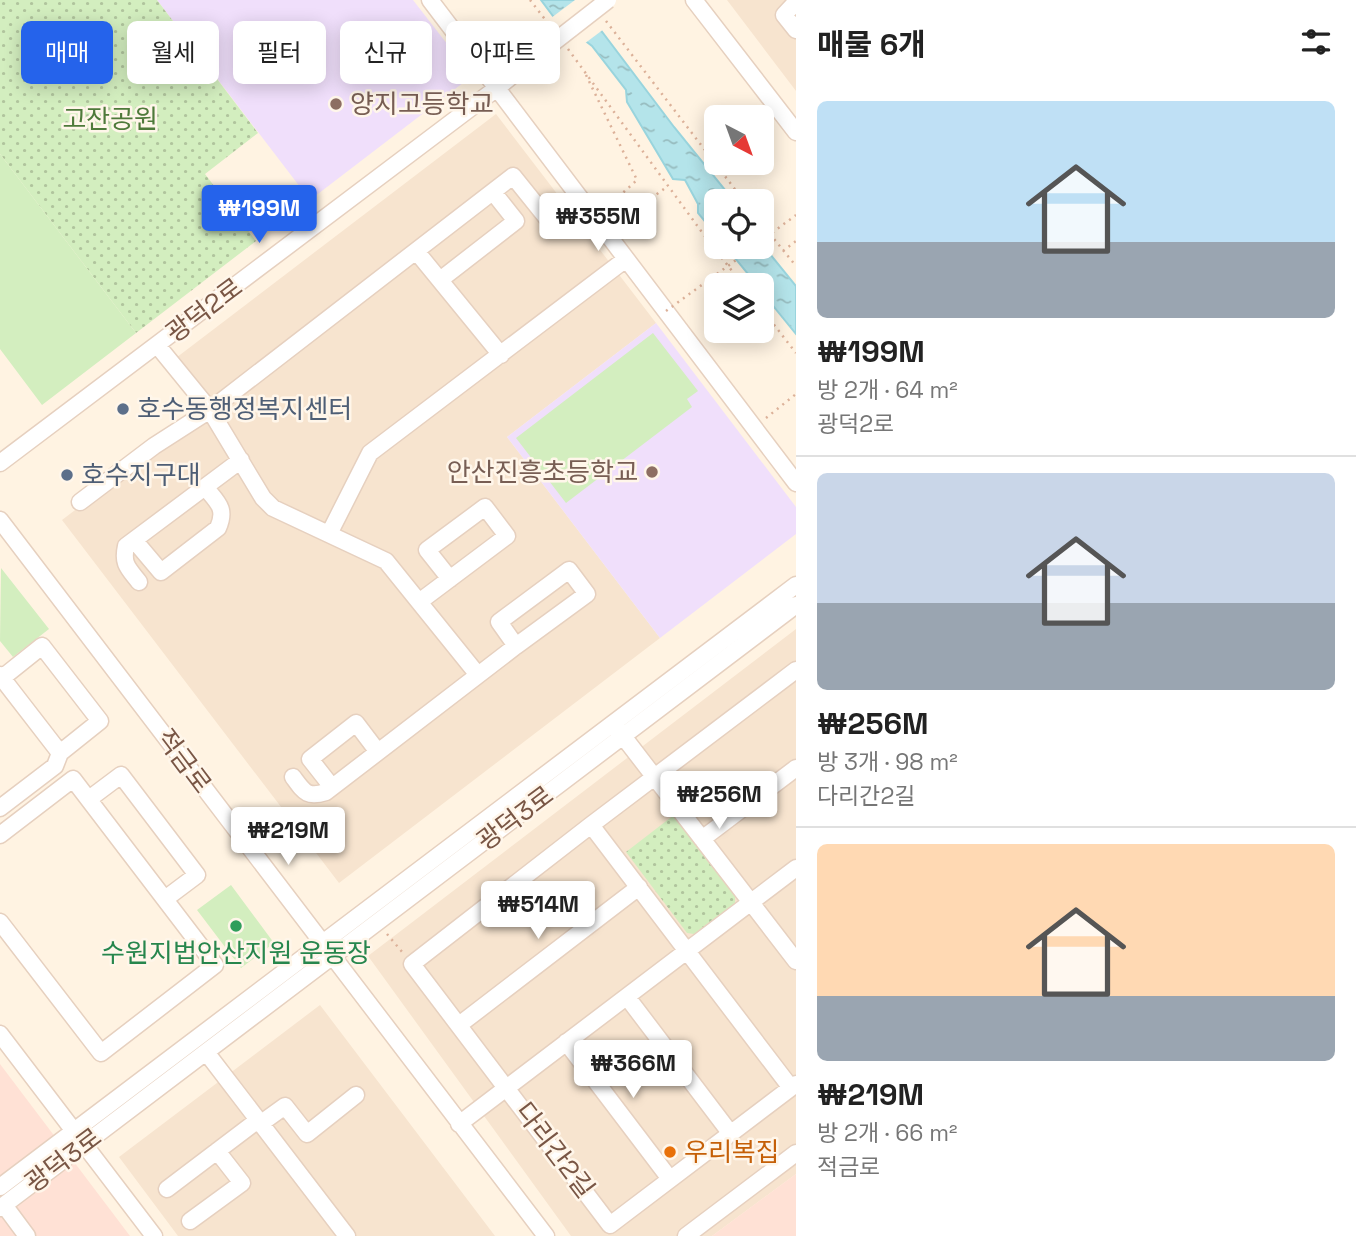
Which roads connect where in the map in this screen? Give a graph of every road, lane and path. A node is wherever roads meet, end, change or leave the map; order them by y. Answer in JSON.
{"nodes":[{"id":1,"x":430,"y":0,"type":"edge"},
{"id":2,"x":530,"y":0,"type":"edge"},
{"id":3,"x":608,"y":0,"type":"edge"},
{"id":4,"x":694,"y":0,"type":"edge"},
{"id":5,"x":796,"y":2,"type":"edge"},
{"id":6,"x":546,"y":21,"type":"edge"},
{"id":7,"x":607,"y":22,"type":"dead end"},
{"id":8,"x":796,"y":30,"type":"edge"},
{"id":9,"x":568,"y":50,"type":"dead end"},
{"id":10,"x":583,"y":69,"type":"junction"},
{"id":11,"x":497,"y":88,"type":"junction"},
{"id":12,"x":796,"y":132,"type":"edge"},
{"id":13,"x":668,"y":186,"type":"junction"},
{"id":14,"x":735,"y":189,"type":"edge"},
{"id":15,"x":493,"y":192,"type":"junction"},
{"id":16,"x":796,"y":215,"type":"edge"},
{"id":17,"x":546,"y":217,"type":"dead end"},
{"id":18,"x":595,"y":218,"type":"junction"},
{"id":19,"x":774,"y":231,"type":"edge"},
{"id":20,"x":605,"y":232,"type":"junction"},
{"id":21,"x":774,"y":240,"type":"edge"},
{"id":22,"x":796,"y":241,"type":"edge"},
{"id":23,"x":416,"y":251,"type":"junction"},
{"id":24,"x":783,"y":251,"type":"junction"},
{"id":25,"x":626,"y":259,"type":"junction"},
{"id":26,"x":738,"y":259,"type":"edge"},
{"id":27,"x":796,"y":266,"type":"edge"},
{"id":28,"x":734,"y":273,"type":"edge"},
{"id":29,"x":440,"y":280,"type":"junction"},
{"id":30,"x":666,"y":312,"type":"junction"},
{"id":31,"x":774,"y":325,"type":"edge"},
{"id":32,"x":158,"y":345,"type":"junction"},
{"id":33,"x":796,"y":353,"type":"edge"},
{"id":34,"x":500,"y":355,"type":"junction"},
{"id":35,"x":796,"y":394,"type":"edge"},
{"id":36,"x":211,"y":410,"type":"junction"},
{"id":37,"x":754,"y":428,"type":"junction"},
{"id":38,"x":241,"y":460,"type":"junction"},
{"id":39,"x":0,"y":463,"type":"edge"},
{"id":40,"x":796,"y":483,"type":"edge"},
{"id":41,"x":205,"y":487,"type":"junction"},
{"id":42,"x":80,"y":502,"type":"dead end"},
{"id":43,"x":0,"y":520,"type":"edge"},
{"id":44,"x":329,"y":534,"type":"junction"},
{"id":45,"x":134,"y":540,"type":"junction"},
{"id":46,"x":450,"y":579,"type":"junction"},
{"id":47,"x":139,"y":582,"type":"dead end"},
{"id":48,"x":796,"y":585,"type":"edge"},
{"id":49,"x":419,"y":602,"type":"junction"},
{"id":50,"x":796,"y":605,"type":"edge"},
{"id":51,"x":516,"y":646,"type":"junction"},
{"id":52,"x":796,"y":670,"type":"edge"},
{"id":53,"x":478,"y":675,"type":"junction"},
{"id":54,"x":1,"y":676,"type":"edge"},
{"id":55,"x":618,"y":729,"type":"junction"},
{"id":56,"x":60,"y":752,"type":"junction"},
{"id":57,"x":378,"y":752,"type":"junction"},
{"id":58,"x":796,"y":768,"type":"edge"},
{"id":59,"x":293,"y":777,"type":"dead end"},
{"id":60,"x":655,"y":777,"type":"junction"},
{"id":61,"x":332,"y":787,"type":"junction"},
{"id":62,"x":89,"y":799,"type":"junction"},
{"id":63,"x":0,"y":808,"type":"edge"},
{"id":64,"x":591,"y":825,"type":"junction"},
{"id":65,"x":0,"y":835,"type":"edge"},
{"id":66,"x":702,"y":839,"type":"junction"},
{"id":67,"x":796,"y":868,"type":"edge"},
{"id":68,"x":639,"y":887,"type":"junction"},
{"id":69,"x":165,"y":899,"type":"junction"},
{"id":70,"x":751,"y":902,"type":"junction"},
{"id":71,"x":0,"y":922,"type":"edge"},
{"id":72,"x":377,"y":922,"type":"junction"},
{"id":73,"x":328,"y":949,"type":"junction"},
{"id":74,"x":687,"y":951,"type":"junction"},
{"id":75,"x":796,"y":961,"type":"edge"},
{"id":76,"x":412,"y":964,"type":"junction"},
{"id":77,"x":627,"y":997,"type":"junction"},
{"id":78,"x":459,"y":1025,"type":"junction"},
{"id":79,"x":0,"y":1034,"type":"edge"},
{"id":80,"x":566,"y":1042,"type":"junction"},
{"id":81,"x":206,"y":1052,"type":"junction"},
{"id":82,"x":793,"y":1086,"type":"edge"},
{"id":83,"x":507,"y":1087,"type":"junction"},
{"id":84,"x":356,"y":1095,"type":"dead end"},
{"id":85,"x":259,"y":1122,"type":"junction"},
{"id":86,"x":459,"y":1124,"type":"junction"},
{"id":87,"x":731,"y":1134,"type":"junction"},
{"id":88,"x":79,"y":1137,"type":"junction"},
{"id":89,"x":217,"y":1151,"type":"junction"},
{"id":90,"x":796,"y":1153,"type":"edge"},
{"id":91,"x":670,"y":1179,"type":"junction"},
{"id":92,"x":0,"y":1187,"type":"edge"},
{"id":93,"x":167,"y":1189,"type":"dead end"},
{"id":94,"x":2,"y":1206,"type":"edge"},
{"id":95,"x":190,"y":1221,"type":"dead end"},
{"id":96,"x":27,"y":1236,"type":"edge"},
{"id":97,"x":154,"y":1236,"type":"edge"},
{"id":98,"x":346,"y":1236,"type":"edge"},
{"id":99,"x":546,"y":1236,"type":"edge"},
{"id":100,"x":686,"y":1236,"type":"edge"}],
"edges":[{"from":1,"to":11,"type":"street"},
{"from":2,"to":6,"type":"path"},
{"from":3,"to":11,"type":"street","name":"광덕2로","bridge":true},
{"from":4,"to":12,"type":"street"},
{"from":5,"to":8,"type":"street"},
{"from":7,"to":14,"type":"path"},
{"from":9,"to":10,"type":"path"},
{"from":10,"to":13,"type":"path"},
{"from":10,"to":18,"type":"path"},
{"from":11,"to":18,"type":"street"},
{"from":11,"to":32,"type":"street","name":"광덕2로"},
{"from":13,"to":20,"type":"path"},
{"from":13,"to":28,"type":"path"},
{"from":15,"to":17,"type":"street"},
{"from":15,"to":23,"type":"street"},
{"from":15,"to":29,"type":"street"},
{"from":16,"to":19,"type":"path","bridge":true},
{"from":18,"to":20,"type":"street"},
{"from":20,"to":25,"type":"street"},
{"from":21,"to":24,"type":"path"},
{"from":22,"to":24,"type":"path"},
{"from":23,"to":29,"type":"street"},
{"from":23,"to":36,"type":"street"},
{"from":24,"to":27,"type":"path"},
{"from":25,"to":30,"type":"street"},
{"from":25,"to":34,"type":"street"},
{"from":26,"to":30,"type":"path","bridge":true},
{"from":29,"to":34,"type":"street"},
{"from":30,"to":37,"type":"street"},
{"from":31,"to":33,"type":"path"},
{"from":32,"to":36,"type":"street"},
{"from":32,"to":39,"type":"street","name":"광덕2로"},
{"from":34,"to":44,"type":"street"},
{"from":35,"to":37,"type":"path"},
{"from":36,"to":38,"type":"street"},
{"from":36,"to":42,"type":"street"},
{"from":37,"to":40,"type":"street"},
{"from":38,"to":41,"type":"street"},
{"from":38,"to":44,"type":"street"},
{"from":41,"to":45,"type":"street"},
{"from":41,"to":45,"type":"street"},
{"from":43,"to":73,"type":"street","name":"적금로"},
{"from":44,"to":49,"type":"street"},
{"from":45,"to":47,"type":"street"},
{"from":46,"to":46,"type":"street"},
{"from":46,"to":49,"type":"street"},
{"from":48,"to":55,"type":"street","name":"광덕3로"},
{"from":49,"to":53,"type":"street"},
{"from":50,"to":55,"type":"street","name":"광덕3로"},
{"from":51,"to":51,"type":"street"},
{"from":51,"to":53,"type":"street"},
{"from":52,"to":60,"type":"street"},
{"from":53,"to":57,"type":"street"},
{"from":54,"to":56,"type":"street"},
{"from":54,"to":56,"type":"street"},
{"from":55,"to":60,"type":"street"},
{"from":55,"to":72,"type":"street","name":"광덕3로"},
{"from":55,"to":73,"type":"street","name":"광덕3로"},
{"from":56,"to":63,"type":"street"},
{"from":57,"to":61,"type":"street"},
{"from":57,"to":61,"type":"street"},
{"from":58,"to":66,"type":"street"},
{"from":59,"to":61,"type":"street"},
{"from":60,"to":64,"type":"street"},
{"from":60,"to":66,"type":"street"},
{"from":62,"to":65,"type":"street"},
{"from":62,"to":69,"type":"street"},
{"from":62,"to":69,"type":"street"},
{"from":64,"to":68,"type":"street"},
{"from":64,"to":76,"type":"street"},
{"from":66,"to":70,"type":"street"},
{"from":67,"to":70,"type":"street"},
{"from":68,"to":74,"type":"street"},
{"from":68,"to":78,"type":"street"},
{"from":69,"to":71,"type":"street"},
{"from":70,"to":74,"type":"street"},
{"from":70,"to":75,"type":"street"},
{"from":72,"to":73,"type":"street","name":"광덕3로"},
{"from":72,"to":76,"type":"path"},
{"from":73,"to":81,"type":"street","name":"광덕3로"},
{"from":73,"to":86,"type":"street","name":"적금로"},
{"from":73,"to":88,"type":"street","name":"광덕3로"},
{"from":74,"to":77,"type":"street"},
{"from":74,"to":82,"type":"street"},
{"from":76,"to":78,"type":"street","name":"다리간2길"},
{"from":77,"to":80,"type":"street"},
{"from":77,"to":87,"type":"street"},
{"from":78,"to":83,"type":"street","name":"다리간2길"},
{"from":79,"to":88,"type":"street"},
{"from":80,"to":83,"type":"street"},
{"from":80,"to":91,"type":"street"},
{"from":81,"to":85,"type":"street"},
{"from":81,"to":88,"type":"street","name":"광덕3로"},
{"from":82,"to":87,"type":"street","name":"다리간2길"},
{"from":83,"to":86,"type":"street"},
{"from":83,"to":91,"type":"street","name":"다리간2길"},
{"from":84,"to":85,"type":"street"},
{"from":85,"to":89,"type":"street"},
{"from":85,"to":98,"type":"street"},
{"from":86,"to":99,"type":"street","name":"적금로"},
{"from":87,"to":91,"type":"street","name":"다리간2길"},
{"from":88,"to":92,"type":"street","name":"광덕3로"},
{"from":88,"to":94,"type":"street","name":"광덕3로"},
{"from":88,"to":97,"type":"street"},
{"from":89,"to":93,"type":"street"},
{"from":89,"to":95,"type":"street"},
{"from":90,"to":100,"type":"street"},
{"from":94,"to":96,"type":"street"}]}
